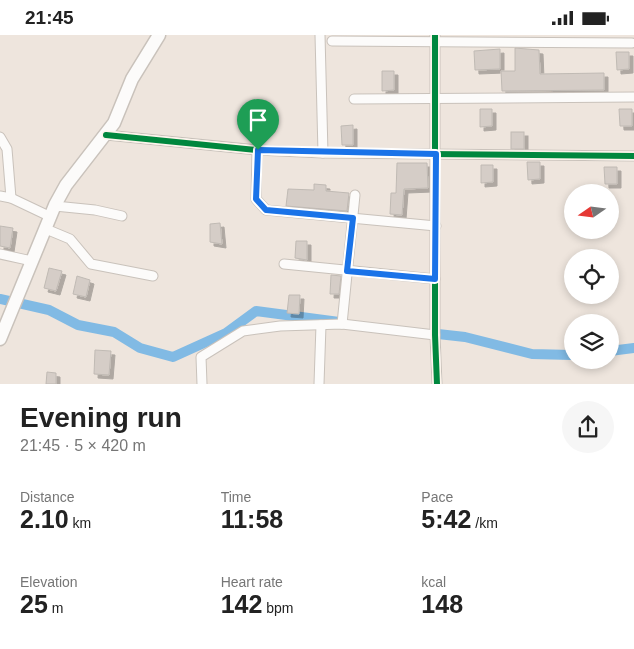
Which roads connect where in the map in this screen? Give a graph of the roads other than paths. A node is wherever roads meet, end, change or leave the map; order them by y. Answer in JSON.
{"nodes":[{"id":1,"x":159,"y":35,"type":"edge"},
{"id":2,"x":320,"y":35,"type":"edge"},
{"id":3,"x":435,"y":38,"type":"edge"},
{"id":4,"x":332,"y":41,"type":"dead end"},
{"id":5,"x":633,"y":41,"type":"edge"},
{"id":6,"x":634,"y":97,"type":"edge"},
{"id":7,"x":354,"y":99,"type":"dead end"},
{"id":8,"x":436,"y":99,"type":"junction"},
{"id":9,"x":106,"y":135,"type":"junction"},
{"id":10,"x":0,"y":137,"type":"edge"},
{"id":11,"x":258,"y":150,"type":"junction"},
{"id":12,"x":323,"y":153,"type":"junction"},
{"id":13,"x":436,"y":154,"type":"junction"},
{"id":14,"x":634,"y":156,"type":"edge"},
{"id":15,"x":355,"y":195,"type":"dead end"},
{"id":16,"x":0,"y":196,"type":"edge"},
{"id":17,"x":11,"y":198,"type":"junction"},
{"id":18,"x":122,"y":216,"type":"dead end"},
{"id":19,"x":50,"y":217,"type":"junction"},
{"id":20,"x":353,"y":218,"type":"junction"},
{"id":21,"x":436,"y":226,"type":"junction"},
{"id":22,"x":0,"y":254,"type":"edge"},
{"id":23,"x":32,"y":261,"type":"junction"},
{"id":24,"x":284,"y":264,"type":"dead end"},
{"id":25,"x":347,"y":271,"type":"junction"},
{"id":26,"x":153,"y":276,"type":"dead end"},
{"id":27,"x":435,"y":279,"type":"junction"},
{"id":28,"x":342,"y":324,"type":"junction"},
{"id":29,"x":321,"y":325,"type":"junction"},
{"id":30,"x":435,"y":335,"type":"junction"},
{"id":31,"x":0,"y":339,"type":"edge"},
{"id":32,"x":202,"y":384,"type":"edge"},
{"id":33,"x":319,"y":384,"type":"edge"},
{"id":34,"x":437,"y":384,"type":"edge"}],
"edges":[{"from":1,"to":9,"type":"street"},
{"from":2,"to":12,"type":"street"},
{"from":3,"to":4,"type":"street"},
{"from":3,"to":5,"type":"street"},
{"from":3,"to":8,"type":"street"},
{"from":6,"to":8,"type":"street"},
{"from":7,"to":8,"type":"street"},
{"from":8,"to":13,"type":"street"},
{"from":9,"to":11,"type":"street"},
{"from":9,"to":19,"type":"street"},
{"from":10,"to":17,"type":"street"},
{"from":11,"to":12,"type":"street"},
{"from":11,"to":20,"type":"street"},
{"from":12,"to":13,"type":"street"},
{"from":13,"to":14,"type":"street"},
{"from":13,"to":21,"type":"street"},
{"from":15,"to":20,"type":"street"},
{"from":16,"to":17,"type":"street"},
{"from":17,"to":19,"type":"street"},
{"from":18,"to":19,"type":"street"},
{"from":19,"to":23,"type":"street"},
{"from":19,"to":26,"type":"street"},
{"from":20,"to":21,"type":"street"},
{"from":20,"to":25,"type":"street"},
{"from":21,"to":27,"type":"street"},
{"from":22,"to":23,"type":"street"},
{"from":23,"to":31,"type":"street"},
{"from":24,"to":25,"type":"street"},
{"from":25,"to":27,"type":"street"},
{"from":25,"to":28,"type":"street"},
{"from":27,"to":30,"type":"street"},
{"from":28,"to":29,"type":"street"},
{"from":28,"to":30,"type":"street"},
{"from":29,"to":32,"type":"street"},
{"from":29,"to":33,"type":"street"},
{"from":30,"to":34,"type":"street"}]}
